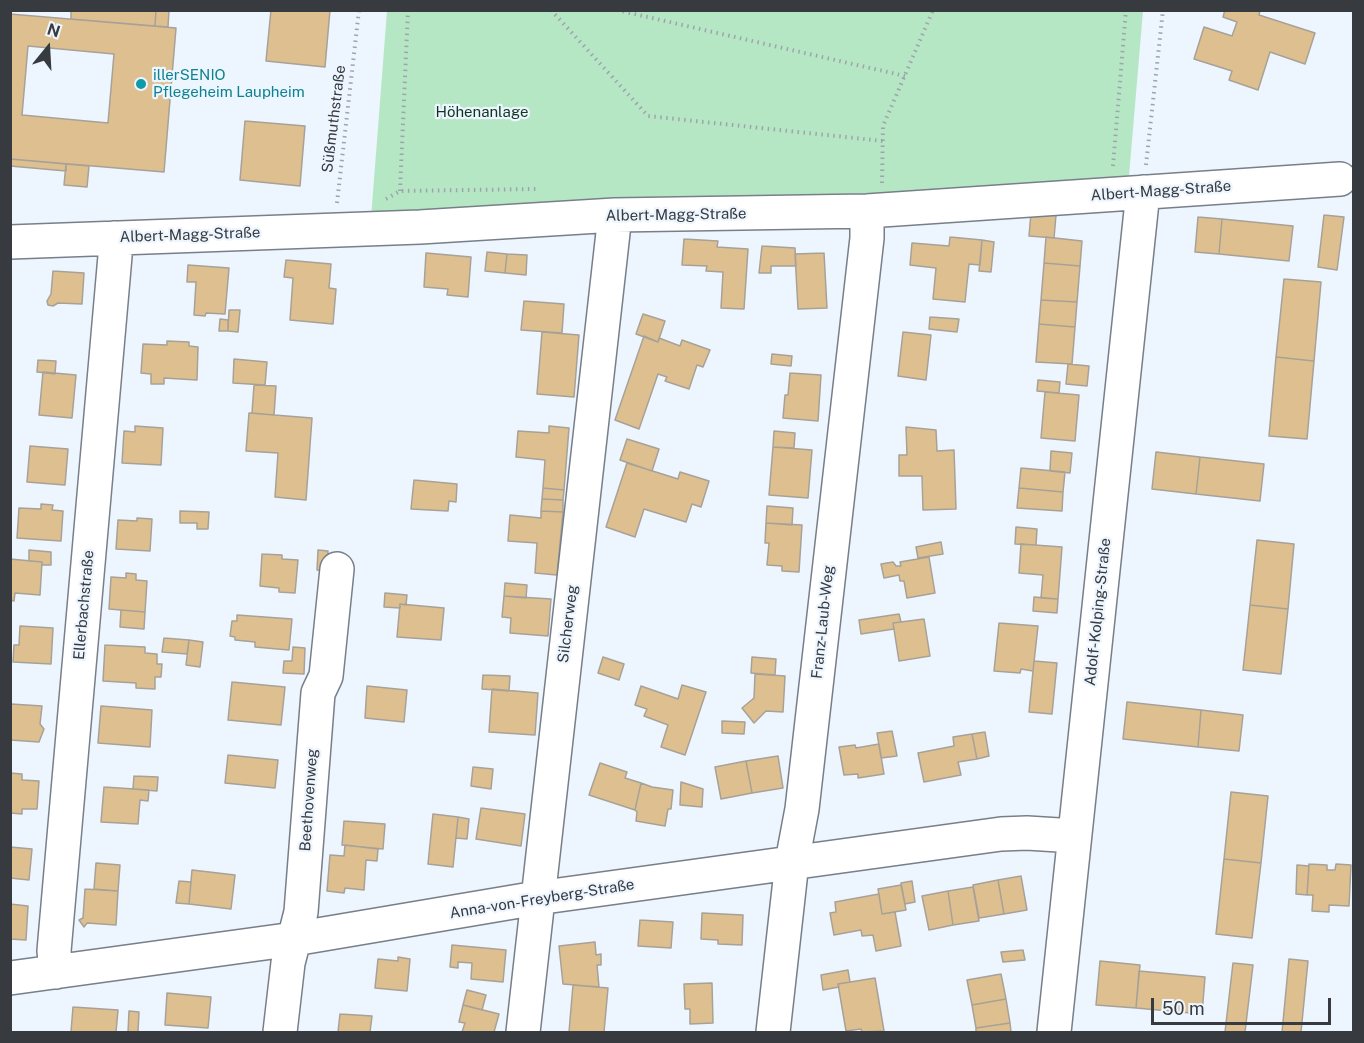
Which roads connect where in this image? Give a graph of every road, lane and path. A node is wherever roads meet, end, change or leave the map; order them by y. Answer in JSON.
{"nodes":[{"id":1,"x":359,"y":10,"type":"edge"},
{"id":2,"x":408,"y":10,"type":"edge"},
{"id":3,"x":551,"y":10,"type":"edge"},
{"id":4,"x":617,"y":10,"type":"edge"},
{"id":5,"x":933,"y":10,"type":"edge"},
{"id":6,"x":1126,"y":10,"type":"edge"},
{"id":7,"x":1163,"y":10,"type":"edge"},
{"id":8,"x":905,"y":76,"type":"junction"},
{"id":9,"x":883,"y":141,"type":"junction"},
{"id":10,"x":1340,"y":179,"type":"dead end"},
{"id":11,"x":400,"y":191,"type":"dead end"},
{"id":12,"x":1143,"y":192,"type":"junction"},
{"id":13,"x":874,"y":210,"type":"junction"},
{"id":14,"x":615,"y":215,"type":"junction"},
{"id":15,"x":334,"y":229,"type":"junction"},
{"id":16,"x":114,"y":238,"type":"junction"},
{"id":17,"x":10,"y":242,"type":"edge"},
{"id":18,"x":337,"y":568,"type":"dead end"},
{"id":19,"x":1074,"y":839,"type":"junction"},
{"id":20,"x":792,"y":862,"type":"junction"},
{"id":21,"x":537,"y":898,"type":"junction"},
{"id":22,"x":294,"y":939,"type":"junction"},
{"id":23,"x":56,"y":972,"type":"junction"},
{"id":24,"x":10,"y":978,"type":"edge"},
{"id":25,"x":280,"y":1032,"type":"edge"},
{"id":26,"x":523,"y":1032,"type":"edge"},
{"id":27,"x":773,"y":1032,"type":"edge"},
{"id":28,"x":1054,"y":1032,"type":"edge"}],
"edges":[{"from":1,"to":15,"type":"path","name":"Süßmuthstraße"},
{"from":2,"to":11,"type":"path"},
{"from":3,"to":9,"type":"path"},
{"from":4,"to":8,"type":"path"},
{"from":5,"to":8,"type":"path"},
{"from":6,"to":12,"type":"path"},
{"from":7,"to":12,"type":"path"},
{"from":8,"to":9,"type":"path"},
{"from":9,"to":13,"type":"path"},
{"from":10,"to":12,"type":"street","name":"Albert-Magg-Straße"},
{"from":12,"to":13,"type":"street","name":"Albert-Magg-Straße"},
{"from":12,"to":19,"type":"street","name":"Adolf-Kolping-Straße"},
{"from":13,"to":14,"type":"street","name":"Albert-Magg-Straße"},
{"from":13,"to":20,"type":"street","name":"Franz-Laub-Weg"},
{"from":14,"to":15,"type":"street","name":"Albert-Magg-Straße"},
{"from":14,"to":21,"type":"street","name":"Silcherweg"},
{"from":15,"to":16,"type":"street","name":"Albert-Magg-Straße"},
{"from":16,"to":17,"type":"street","name":"Albert-Magg-Straße"},
{"from":16,"to":23,"type":"street","name":"Ellerbachstraße"},
{"from":18,"to":22,"type":"street","name":"Beethovenweg"},
{"from":19,"to":20,"type":"street","name":"Anna-von-Freyberg-Straße"},
{"from":19,"to":28,"type":"street","name":"Adolf-Kolping-Straße"},
{"from":20,"to":21,"type":"street","name":"Anna-von-Freyberg-Straße"},
{"from":20,"to":27,"type":"street","name":"Franz-Laub-Weg"},
{"from":21,"to":22,"type":"street","name":"Anna-von-Freyberg-Straße"},
{"from":21,"to":26,"type":"street","name":"Silcherweg"},
{"from":22,"to":23,"type":"street","name":"Anna-von-Freyberg-Straße"},
{"from":22,"to":25,"type":"street","name":"Beethovenweg"},
{"from":23,"to":24,"type":"street","name":"Anna-von-Freyberg-Straße"}]}
